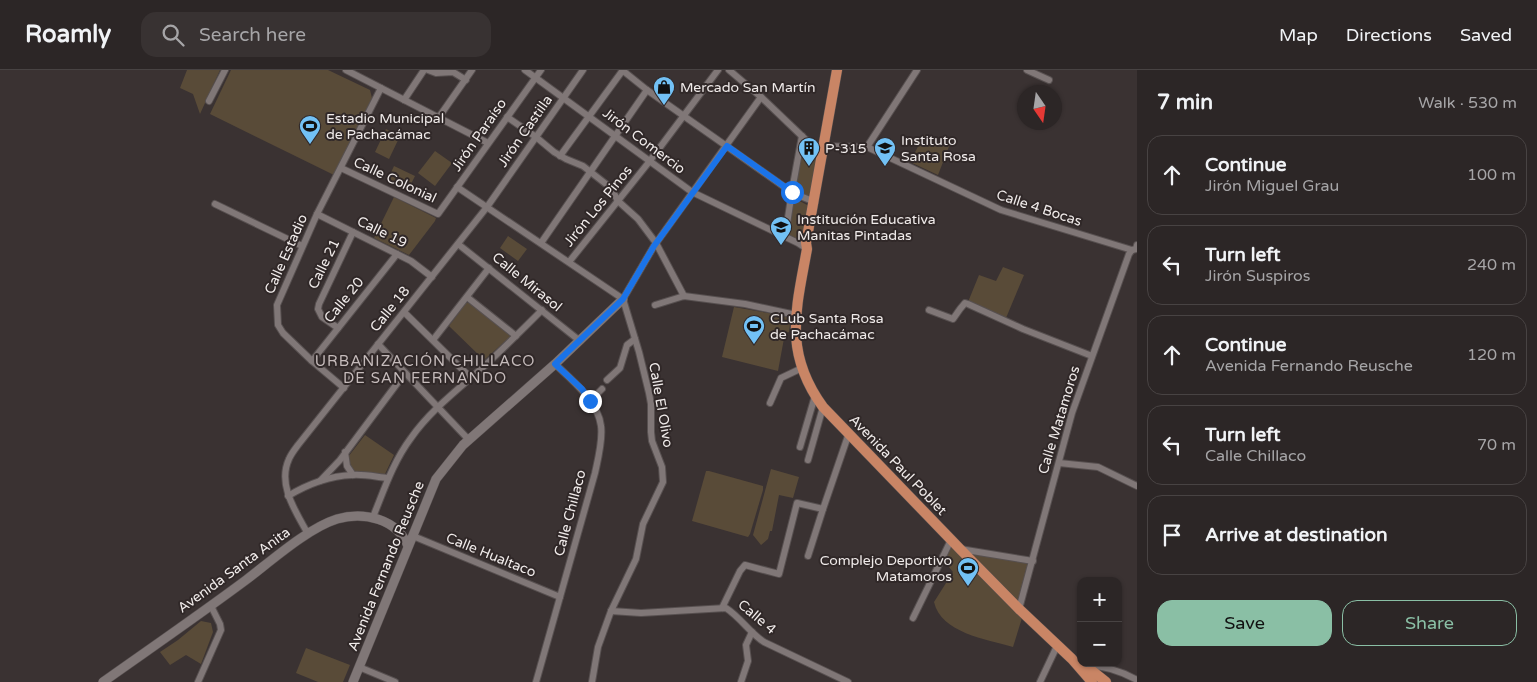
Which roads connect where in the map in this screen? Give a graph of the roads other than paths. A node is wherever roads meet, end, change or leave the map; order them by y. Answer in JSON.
{"nodes":[{"id":1,"x":225,"y":70,"type":"edge"},
{"id":2,"x":424,"y":70,"type":"edge"},
{"id":3,"x":428,"y":70,"type":"edge"},
{"id":4,"x":472,"y":70,"type":"edge"},
{"id":5,"x":525,"y":70,"type":"edge"},
{"id":6,"x":541,"y":70,"type":"edge"},
{"id":7,"x":583,"y":70,"type":"edge"},
{"id":8,"x":622,"y":70,"type":"edge"},
{"id":9,"x":718,"y":70,"type":"edge"},
{"id":10,"x":729,"y":70,"type":"edge"},
{"id":11,"x":837,"y":70,"type":"edge"},
{"id":12,"x":842,"y":70,"type":"edge"},
{"id":13,"x":918,"y":70,"type":"edge"},
{"id":14,"x":1027,"y":70,"type":"edge"},
{"id":15,"x":350,"y":71,"type":"edge"},
{"id":16,"x":536,"y":77,"type":"junction"},
{"id":17,"x":466,"y":80,"type":"junction"},
{"id":18,"x":1049,"y":80,"type":"dead end"},
{"id":19,"x":381,"y":88,"type":"junction"},
{"id":20,"x":647,"y":90,"type":"junction"},
{"id":21,"x":564,"y":97,"type":"junction"},
{"id":22,"x":761,"y":97,"type":"junction"},
{"id":23,"x":404,"y":100,"type":"junction"},
{"id":24,"x":209,"y":101,"type":"dead end"},
{"id":25,"x":684,"y":115,"type":"junction"},
{"id":26,"x":589,"y":116,"type":"junction"},
{"id":27,"x":439,"y":117,"type":"junction"},
{"id":28,"x":506,"y":117,"type":"junction"},
{"id":29,"x":615,"y":136,"type":"junction"},
{"id":30,"x":802,"y":136,"type":"junction"},
{"id":31,"x":536,"y":137,"type":"junction"},
{"id":32,"x":488,"y":143,"type":"junction"},
{"id":33,"x":727,"y":146,"type":"junction"},
{"id":34,"x":827,"y":146,"type":"junction"},
{"id":35,"x":867,"y":147,"type":"junction"},
{"id":36,"x":560,"y":156,"type":"junction"},
{"id":37,"x":649,"y":162,"type":"junction"},
{"id":38,"x":341,"y":168,"type":"junction"},
{"id":39,"x":590,"y":172,"type":"junction"},
{"id":40,"x":457,"y":187,"type":"junction"},
{"id":41,"x":692,"y":192,"type":"junction"},
{"id":42,"x":792,"y":192,"type":"junction"},
{"id":43,"x":618,"y":201,"type":"junction"},
{"id":44,"x":816,"y":202,"type":"junction"},
{"id":45,"x":215,"y":204,"type":"dead end"},
{"id":46,"x":487,"y":207,"type":"junction"},
{"id":47,"x":318,"y":214,"type":"junction"},
{"id":48,"x":438,"y":214,"type":"joint"},
{"id":49,"x":354,"y":232,"type":"junction"},
{"id":50,"x":786,"y":237,"type":"junction"},
{"id":51,"x":541,"y":243,"type":"junction"},
{"id":52,"x":656,"y":243,"type":"junction"},
{"id":53,"x":458,"y":244,"type":"junction"},
{"id":54,"x":302,"y":246,"type":"junction"},
{"id":55,"x":1135,"y":248,"type":"edge"},
{"id":56,"x":807,"y":249,"type":"junction"},
{"id":57,"x":397,"y":254,"type":"junction"},
{"id":58,"x":569,"y":262,"type":"junction"},
{"id":59,"x":489,"y":268,"type":"junction"},
{"id":60,"x":432,"y":277,"type":"junction"},
{"id":61,"x":684,"y":296,"type":"junction"},
{"id":62,"x":467,"y":297,"type":"junction"},
{"id":63,"x":623,"y":299,"type":"junction"},
{"id":64,"x":655,"y":305,"type":"dead end"},
{"id":65,"x":542,"y":310,"type":"junction"},
{"id":66,"x":929,"y":310,"type":"dead end"},
{"id":67,"x":404,"y":312,"type":"junction"},
{"id":68,"x":796,"y":315,"type":"junction"},
{"id":69,"x":338,"y":328,"type":"junction"},
{"id":70,"x":516,"y":336,"type":"junction"},
{"id":71,"x":635,"y":339,"type":"junction"},
{"id":72,"x":433,"y":340,"type":"junction"},
{"id":73,"x":580,"y":341,"type":"junction"},
{"id":74,"x":378,"y":344,"type":"junction"},
{"id":75,"x":1092,"y":356,"type":"junction"},
{"id":76,"x":312,"y":361,"type":"junction"},
{"id":77,"x":555,"y":364,"type":"junction"},
{"id":78,"x":802,"y":368,"type":"junction"},
{"id":79,"x":405,"y":373,"type":"junction"},
{"id":80,"x":471,"y":378,"type":"junction"},
{"id":81,"x":607,"y":380,"type":"dead end"},
{"id":82,"x":344,"y":388,"type":"junction"},
{"id":83,"x":602,"y":389,"type":"dead end"},
{"id":84,"x":815,"y":396,"type":"junction"},
{"id":85,"x":590,"y":401,"type":"junction"},
{"id":86,"x":770,"y":403,"type":"dead end"},
{"id":87,"x":437,"y":407,"type":"junction"},
{"id":88,"x":822,"y":407,"type":"junction"},
{"id":89,"x":849,"y":433,"type":"junction"},
{"id":90,"x":469,"y":440,"type":"junction"},
{"id":91,"x":800,"y":446,"type":"dead end"},
{"id":92,"x":345,"y":452,"type":"junction"},
{"id":93,"x":808,"y":460,"type":"dead end"},
{"id":94,"x":1059,"y":463,"type":"junction"},
{"id":95,"x":353,"y":475,"type":"junction"},
{"id":96,"x":388,"y":478,"type":"junction"},
{"id":97,"x":320,"y":480,"type":"junction"},
{"id":98,"x":1137,"y":486,"type":"edge"},
{"id":99,"x":288,"y":496,"type":"junction"},
{"id":100,"x":822,"y":509,"type":"junction"},
{"id":101,"x":373,"y":517,"type":"junction"},
{"id":102,"x":418,"y":522,"type":"junction"},
{"id":103,"x":393,"y":526,"type":"junction"},
{"id":104,"x":308,"y":534,"type":"junction"},
{"id":105,"x":413,"y":536,"type":"junction"},
{"id":106,"x":951,"y":540,"type":"junction"},
{"id":107,"x":408,"y":546,"type":"junction"},
{"id":108,"x":960,"y":549,"type":"junction"},
{"id":109,"x":808,"y":556,"type":"dead end"},
{"id":110,"x":1033,"y":561,"type":"junction"},
{"id":111,"x":560,"y":596,"type":"junction"},
{"id":112,"x":211,"y":606,"type":"junction"},
{"id":113,"x":722,"y":608,"type":"junction"},
{"id":114,"x":1020,"y":609,"type":"junction"},
{"id":115,"x":611,"y":611,"type":"junction"},
{"id":116,"x":914,"y":618,"type":"dead end"},
{"id":117,"x":752,"y":632,"type":"junction"},
{"id":118,"x":1057,"y":646,"type":"junction"},
{"id":119,"x":1072,"y":659,"type":"junction"},
{"id":120,"x":1077,"y":662,"type":"edge"},
{"id":121,"x":359,"y":667,"type":"junction"},
{"id":122,"x":1086,"y":667,"type":"edge"},
{"id":123,"x":1106,"y":667,"type":"edge"},
{"id":124,"x":1137,"y":680,"type":"edge"},
{"id":125,"x":103,"y":682,"type":"edge"},
{"id":126,"x":198,"y":682,"type":"edge"},
{"id":127,"x":353,"y":682,"type":"edge"},
{"id":128,"x":396,"y":682,"type":"edge"},
{"id":129,"x":536,"y":682,"type":"edge"},
{"id":130,"x":592,"y":682,"type":"edge"},
{"id":131,"x":741,"y":682,"type":"edge"},
{"id":132,"x":848,"y":682,"type":"edge"},
{"id":133,"x":1040,"y":682,"type":"edge"},
{"id":134,"x":1092,"y":682,"type":"edge"},
{"id":135,"x":1106,"y":682,"type":"edge"}],
"edges":[{"from":1,"to":24,"type":"street"},
{"from":2,"to":23,"type":"street"},
{"from":3,"to":17,"type":"street"},
{"from":4,"to":17,"type":"street"},
{"from":5,"to":16,"type":"street","name":"Jirón Comercio"},
{"from":6,"to":16,"type":"street","name":"Jirón Paraíso"},
{"from":7,"to":21,"type":"street","name":"Jirón Castilla"},
{"from":8,"to":20,"type":"street"},
{"from":8,"to":26,"type":"street"},
{"from":9,"to":25,"type":"street","name":"Jirón Los Pinos"},
{"from":10,"to":22,"type":"street"},
{"from":11,"to":34,"type":"main road"},
{"from":12,"to":34,"type":"main road"},
{"from":13,"to":35,"type":"street"},
{"from":14,"to":18,"type":"street"},
{"from":15,"to":19,"type":"street"},
{"from":16,"to":21,"type":"street","name":"Jirón Comercio"},
{"from":16,"to":28,"type":"street","name":"Jirón Paraíso"},
{"from":17,"to":27,"type":"street"},
{"from":19,"to":23,"type":"street"},
{"from":19,"to":38,"type":"street","name":"Calle Colonial"},
{"from":20,"to":25,"type":"street"},
{"from":20,"to":29,"type":"street"},
{"from":21,"to":26,"type":"street","name":"Jirón Comercio"},
{"from":21,"to":31,"type":"street","name":"Jirón Castilla"},
{"from":22,"to":30,"type":"street"},
{"from":22,"to":33,"type":"street"},
{"from":23,"to":27,"type":"street"},
{"from":25,"to":33,"type":"street"},
{"from":25,"to":37,"type":"street","name":"Jirón Los Pinos"},
{"from":26,"to":29,"type":"street","name":"Jirón Comercio"},
{"from":26,"to":36,"type":"street"},
{"from":27,"to":32,"type":"street"},
{"from":28,"to":31,"type":"street"},
{"from":28,"to":32,"type":"street","name":"Jirón Paraíso"},
{"from":29,"to":37,"type":"street","name":"Jirón Comercio"},
{"from":29,"to":39,"type":"street"},
{"from":30,"to":34,"type":"street"},
{"from":30,"to":42,"type":"street"},
{"from":31,"to":36,"type":"street"},
{"from":31,"to":46,"type":"street","name":"Jirón Castilla"},
{"from":32,"to":40,"type":"street","name":"Jirón Paraíso"},
{"from":33,"to":41,"type":"street"},
{"from":33,"to":42,"type":"street"},
{"from":34,"to":35,"type":"street","name":"Calle 4 Bocas"},
{"from":34,"to":44,"type":"main road","name":"Avenida Paul Poblet"},
{"from":35,"to":55,"type":"street","name":"Calle 4 Bocas"},
{"from":36,"to":39,"type":"street"},
{"from":37,"to":41,"type":"street","name":"Jirón Comercio"},
{"from":37,"to":43,"type":"street","name":"Jirón Los Pinos"},
{"from":38,"to":47,"type":"street","name":"Calle Estadio"},
{"from":38,"to":48,"type":"street","name":"Calle Colonial"},
{"from":39,"to":43,"type":"street"},
{"from":39,"to":51,"type":"street"},
{"from":40,"to":46,"type":"street"},
{"from":40,"to":48,"type":"street","name":"Jirón Paraíso"},
{"from":41,"to":50,"type":"street","name":"Jirón Comercio"},
{"from":41,"to":52,"type":"street"},
{"from":42,"to":44,"type":"street"},
{"from":42,"to":50,"type":"street"},
{"from":43,"to":52,"type":"street"},
{"from":43,"to":58,"type":"street","name":"Jirón Los Pinos"},
{"from":44,"to":56,"type":"main road","name":"Avenida Paul Poblet"},
{"from":45,"to":54,"type":"street"},
{"from":46,"to":51,"type":"street"},
{"from":46,"to":53,"type":"street","name":"Calle 18"},
{"from":47,"to":49,"type":"street","name":"Calle 19"},
{"from":47,"to":54,"type":"street","name":"Calle Estadio"},
{"from":49,"to":57,"type":"street","name":"Calle 19"},
{"from":49,"to":69,"type":"street","name":"Calle 21"},
{"from":50,"to":56,"type":"street","name":"Jirón Comercio"},
{"from":51,"to":58,"type":"street"},
{"from":52,"to":61,"type":"street"},
{"from":52,"to":63,"type":"street"},
{"from":53,"to":59,"type":"street","name":"Calle Mirasol"},
{"from":53,"to":60,"type":"street","name":"Calle 18"},
{"from":54,"to":76,"type":"street","name":"Calle Estadio"},
{"from":55,"to":75,"type":"street","name":"Calle Matamoros"},
{"from":56,"to":68,"type":"main road","name":"Avenida Paul Poblet"},
{"from":57,"to":60,"type":"street","name":"Calle 19"},
{"from":57,"to":69,"type":"street","name":"Calle 20"},
{"from":58,"to":63,"type":"street"},
{"from":59,"to":62,"type":"street"},
{"from":59,"to":65,"type":"street","name":"Calle Mirasol"},
{"from":60,"to":67,"type":"street","name":"Calle 18"},
{"from":61,"to":64,"type":"street"},
{"from":61,"to":68,"type":"street"},
{"from":62,"to":70,"type":"street"},
{"from":62,"to":72,"type":"street"},
{"from":63,"to":71,"type":"street","name":"Calle El Olivo"},
{"from":63,"to":73,"type":"street","name":"Avenida Fernando Reusche"},
{"from":65,"to":70,"type":"street"},
{"from":65,"to":73,"type":"street","name":"Calle Mirasol"},
{"from":66,"to":75,"type":"street"},
{"from":67,"to":72,"type":"street"},
{"from":67,"to":74,"type":"street","name":"Calle 18"},
{"from":68,"to":78,"type":"main road","name":"Avenida Paul Poblet"},
{"from":69,"to":76,"type":"street","name":"Calle 20"},
{"from":70,"to":80,"type":"street"},
{"from":71,"to":81,"type":"street"},
{"from":71,"to":115,"type":"street","name":"Calle El Olivo"},
{"from":72,"to":80,"type":"street"},
{"from":73,"to":77,"type":"street","name":"Avenida Fernando Reusche"},
{"from":74,"to":79,"type":"street"},
{"from":74,"to":82,"type":"street","name":"Calle 18"},
{"from":75,"to":94,"type":"street","name":"Calle Matamoros"},
{"from":76,"to":82,"type":"street","name":"Calle Estadio"},
{"from":77,"to":85,"type":"street","name":"Calle Chillaco"},
{"from":77,"to":90,"type":"street","name":"Avenida Fernando Reusche"},
{"from":78,"to":84,"type":"main road","name":"Avenida Paul Poblet"},
{"from":78,"to":86,"type":"street"},
{"from":79,"to":87,"type":"street"},
{"from":79,"to":92,"type":"street"},
{"from":80,"to":87,"type":"street"},
{"from":82,"to":99,"type":"street","name":"Calle 18"},
{"from":83,"to":85,"type":"street"},
{"from":84,"to":88,"type":"main road","name":"Avenida Paul Poblet"},
{"from":84,"to":91,"type":"street"},
{"from":85,"to":111,"type":"street","name":"Calle Chillaco"},
{"from":87,"to":90,"type":"street"},
{"from":87,"to":96,"type":"street"},
{"from":88,"to":89,"type":"main road","name":"Avenida Paul Poblet"},
{"from":88,"to":93,"type":"street"},
{"from":89,"to":100,"type":"street"},
{"from":89,"to":106,"type":"main road","name":"Avenida Paul Poblet"},
{"from":90,"to":102,"type":"street","name":"Avenida Fernando Reusche"},
{"from":92,"to":95,"type":"street"},
{"from":92,"to":97,"type":"street"},
{"from":94,"to":98,"type":"street"},
{"from":94,"to":110,"type":"street","name":"Calle Matamoros"},
{"from":95,"to":96,"type":"street"},
{"from":95,"to":97,"type":"street"},
{"from":96,"to":101,"type":"street"},
{"from":97,"to":99,"type":"street"},
{"from":99,"to":104,"type":"street","name":"Calle 18"},
{"from":100,"to":109,"type":"street"},
{"from":100,"to":113,"type":"street"},
{"from":101,"to":103,"type":"street","name":"Avenida Santa Anita"},
{"from":101,"to":104,"type":"street","name":"Avenida Santa Anita"},
{"from":102,"to":103,"type":"street"},
{"from":102,"to":105,"type":"street","name":"Avenida Fernando Reusche"},
{"from":103,"to":107,"type":"street","name":"Avenida Santa Anita"},
{"from":104,"to":112,"type":"street","name":"Avenida Santa Anita"},
{"from":105,"to":107,"type":"street","name":"Avenida Fernando Reusche"},
{"from":105,"to":111,"type":"street","name":"Calle Hualtaco"},
{"from":106,"to":108,"type":"main road","name":"Avenida Paul Poblet"},
{"from":106,"to":116,"type":"street"},
{"from":107,"to":121,"type":"street","name":"Avenida Fernando Reusche"},
{"from":108,"to":110,"type":"street"},
{"from":108,"to":114,"type":"main road","name":"Avenida Paul Poblet"},
{"from":110,"to":114,"type":"street","name":"Calle Matamoros"},
{"from":111,"to":129,"type":"street","name":"Calle Chillaco"},
{"from":112,"to":125,"type":"street","name":"Avenida Santa Anita"},
{"from":112,"to":126,"type":"street"},
{"from":113,"to":115,"type":"street","name":"Calle 4"},
{"from":113,"to":117,"type":"street","name":"Calle 4"},
{"from":114,"to":118,"type":"main road","name":"Avenida Paul Poblet"},
{"from":115,"to":130,"type":"street","name":"Calle El Olivo"},
{"from":117,"to":131,"type":"street"},
{"from":117,"to":132,"type":"street","name":"Calle 4"},
{"from":118,"to":119,"type":"main road","name":"Avenida Paul Poblet"},
{"from":118,"to":133,"type":"street"},
{"from":119,"to":120,"type":"main road","name":"Avenida Paul Poblet"},
{"from":119,"to":134,"type":"main road","name":"Avenida Paul Poblet"},
{"from":121,"to":127,"type":"street","name":"Avenida Fernando Reusche"},
{"from":121,"to":128,"type":"street"},
{"from":122,"to":135,"type":"main road","name":"Avenida Paul Poblet"},
{"from":123,"to":124,"type":"street"}]}
